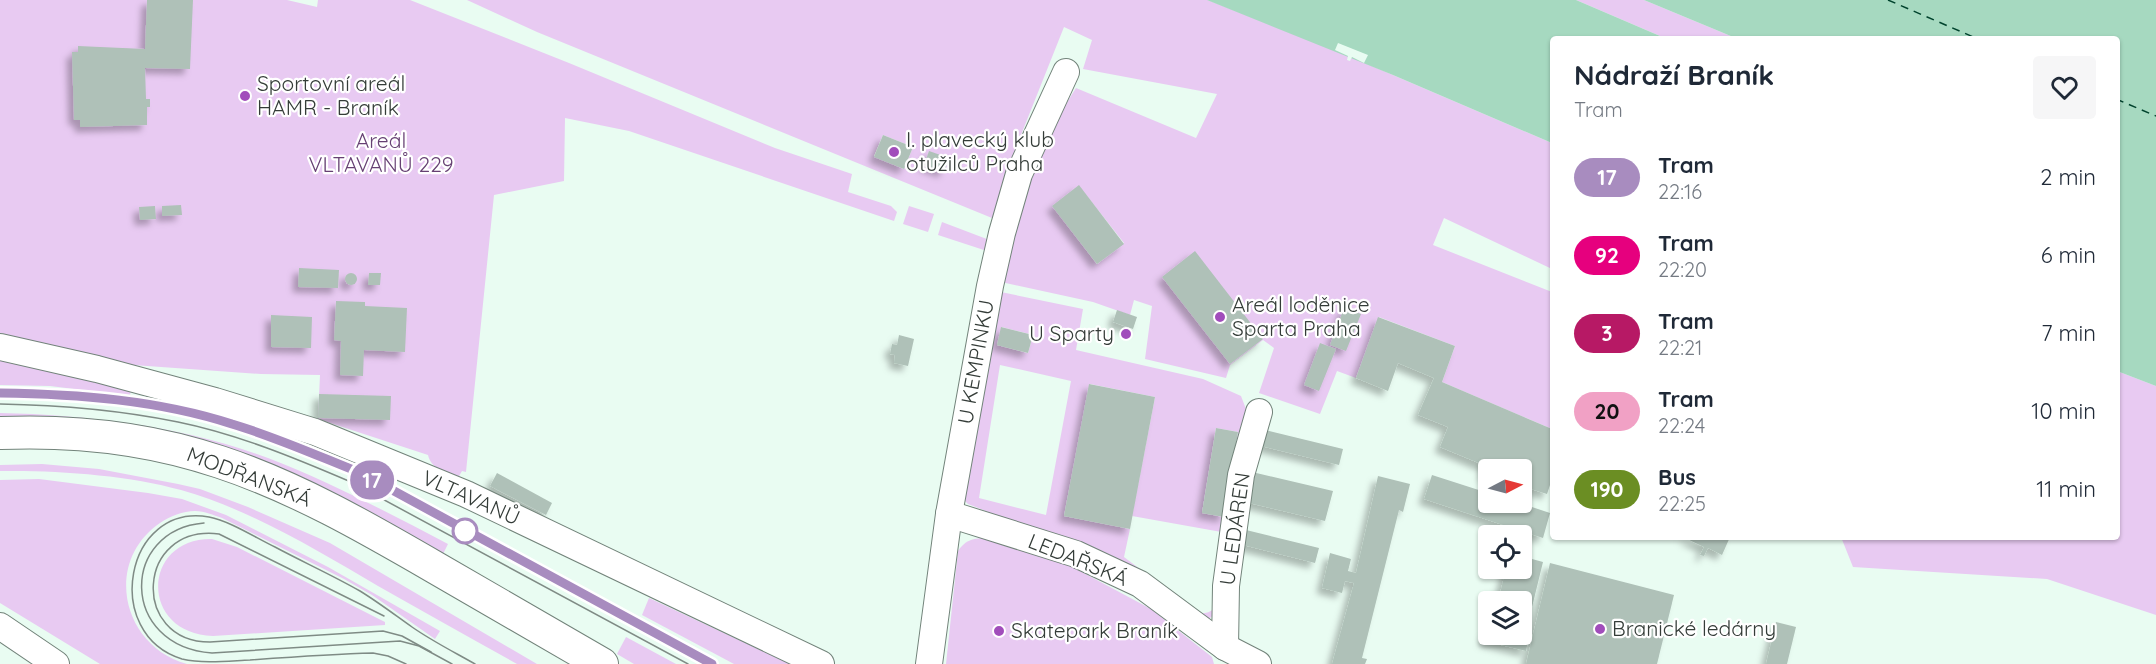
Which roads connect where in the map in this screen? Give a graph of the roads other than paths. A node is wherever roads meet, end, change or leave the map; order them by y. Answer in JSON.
{"nodes":[{"id":1,"x":1066,"y":72,"type":"dead end"},
{"id":2,"x":0,"y":347,"type":"edge"},
{"id":3,"x":1259,"y":412,"type":"dead end"},
{"id":4,"x":0,"y":433,"type":"edge"},
{"id":5,"x":0,"y":452,"type":"edge"},
{"id":6,"x":949,"y":514,"type":"junction"},
{"id":7,"x":0,"y":626,"type":"edge"},
{"id":8,"x":1225,"y":647,"type":"junction"},
{"id":9,"x":56,"y":664,"type":"edge"},
{"id":10,"x":563,"y":664,"type":"edge"},
{"id":11,"x":602,"y":664,"type":"edge"},
{"id":12,"x":820,"y":664,"type":"edge"},
{"id":13,"x":929,"y":664,"type":"edge"},
{"id":14,"x":1258,"y":664,"type":"edge"}],
"edges":[{"from":1,"to":6,"type":"street","name":"U KEMPINKU"},
{"from":2,"to":12,"type":"street","name":"VLTAVANŮ"},
{"from":3,"to":8,"type":"street","name":"U LEDÁREN"},
{"from":4,"to":11,"type":"main road","name":"MODŘANSKÁ"},
{"from":5,"to":10,"type":"main road","name":"MODŘANSKÁ"},
{"from":6,"to":8,"type":"street","name":"LEDAŘSKÁ"},
{"from":6,"to":13,"type":"street","name":"U KEMPINKU"},
{"from":7,"to":9,"type":"street"},
{"from":8,"to":14,"type":"street","name":"LEDAŘSKÁ"}]}
